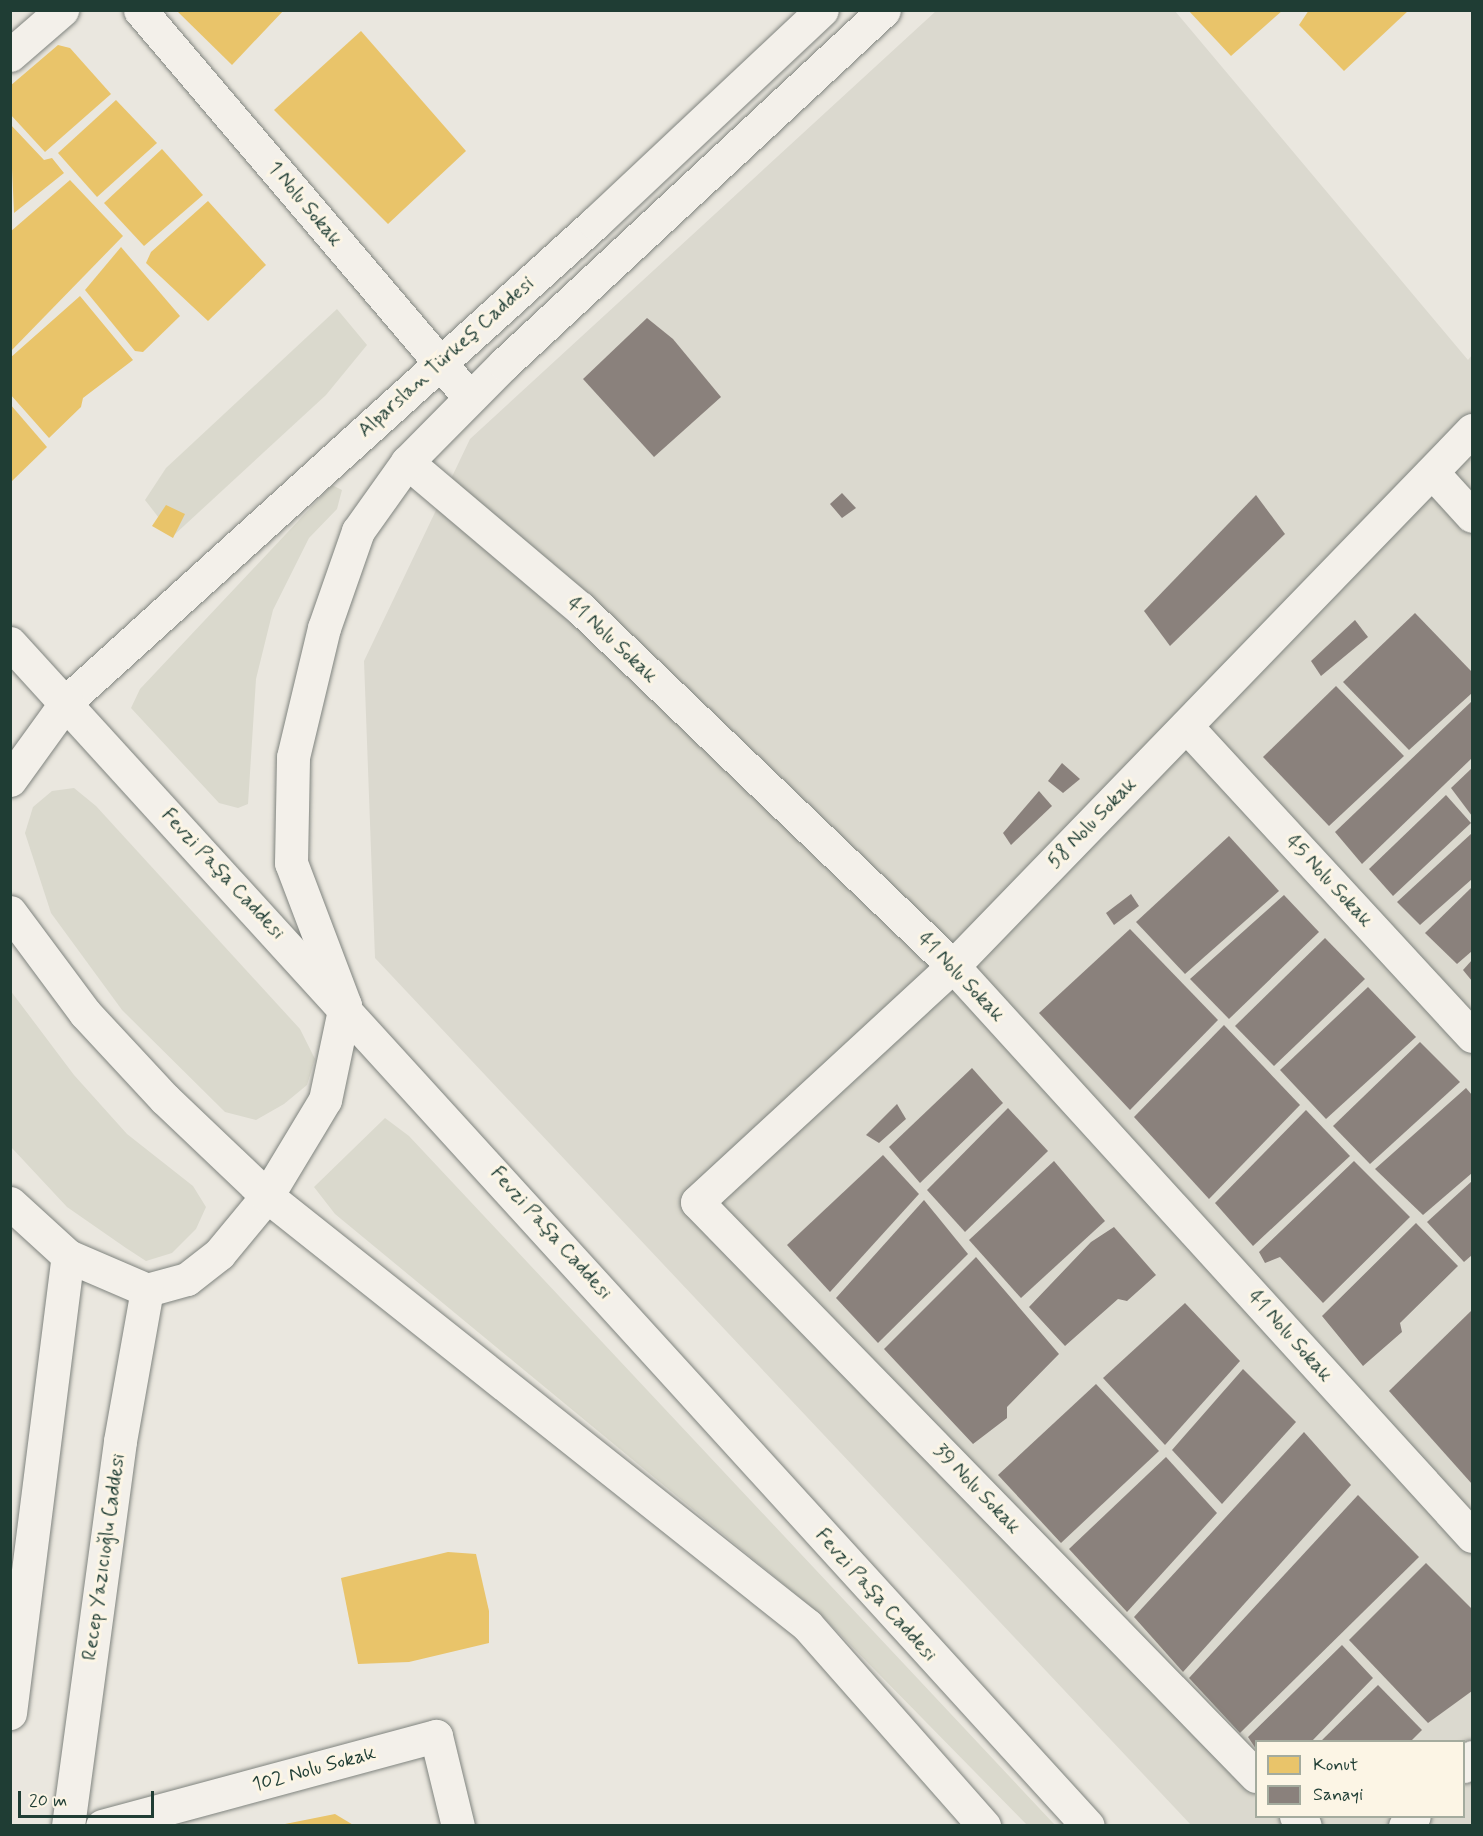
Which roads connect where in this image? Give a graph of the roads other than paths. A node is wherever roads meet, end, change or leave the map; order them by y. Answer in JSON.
{"nodes":[{"id":1,"x":62,"y":10,"type":"edge"},
{"id":2,"x":140,"y":10,"type":"edge"},
{"id":3,"x":822,"y":10,"type":"edge"},
{"id":4,"x":884,"y":10,"type":"edge"},
{"id":5,"x":10,"y":55,"type":"edge"},
{"id":6,"x":439,"y":362,"type":"junction"},
{"id":7,"x":470,"y":398,"type":"junction"},
{"id":8,"x":1473,"y":430,"type":"edge"},
{"id":9,"x":407,"y":462,"type":"junction"},
{"id":10,"x":1432,"y":472,"type":"junction"},
{"id":11,"x":1473,"y":516,"type":"edge"},
{"id":12,"x":10,"y":643,"type":"edge"},
{"id":13,"x":67,"y":700,"type":"junction"},
{"id":14,"x":1186,"y":726,"type":"junction"},
{"id":15,"x":10,"y":780,"type":"edge"},
{"id":16,"x":10,"y":912,"type":"edge"},
{"id":17,"x":953,"y":966,"type":"junction"},
{"id":18,"x":345,"y":1005,"type":"junction"},
{"id":19,"x":1473,"y":1036,"type":"edge"},
{"id":20,"x":267,"y":1196,"type":"junction"},
{"id":21,"x":697,"y":1202,"type":"joint"},
{"id":22,"x":10,"y":1203,"type":"edge"},
{"id":23,"x":68,"y":1256,"type":"junction"},
{"id":24,"x":147,"y":1290,"type":"junction"},
{"id":25,"x":1473,"y":1536,"type":"edge"},
{"id":26,"x":10,"y":1713,"type":"edge"},
{"id":27,"x":1255,"y":1774,"type":"edge"},
{"id":28,"x":983,"y":1825,"type":"edge"},
{"id":29,"x":68,"y":1826,"type":"edge"},
{"id":30,"x":102,"y":1826,"type":"edge"},
{"id":31,"x":459,"y":1826,"type":"edge"},
{"id":32,"x":1088,"y":1826,"type":"edge"}],
"edges":[{"from":1,"to":5,"type":"street"},
{"from":2,"to":6,"type":"street","name":"1 Nolu Sokak"},
{"from":3,"to":6,"type":"street","name":"Alparslan Türkeş Caddesi"},
{"from":4,"to":7,"type":"street"},
{"from":6,"to":7,"type":"street","name":"1 Nolu Sokak"},
{"from":6,"to":13,"type":"street","name":"Alparslan Türkeş Caddesi"},
{"from":7,"to":9,"type":"street"},
{"from":8,"to":10,"type":"street","name":"58 Nolu Sokak"},
{"from":9,"to":17,"type":"street","name":"41 Nolu Sokak"},
{"from":9,"to":18,"type":"street"},
{"from":10,"to":11,"type":"street"},
{"from":10,"to":14,"type":"street","name":"58 Nolu Sokak"},
{"from":12,"to":13,"type":"street","name":"Fevzi Paşa Caddesi"},
{"from":13,"to":15,"type":"street","name":"Alparslan Türkeş Caddesi"},
{"from":13,"to":18,"type":"street","name":"Fevzi Paşa Caddesi"},
{"from":14,"to":17,"type":"street","name":"58 Nolu Sokak"},
{"from":14,"to":19,"type":"street","name":"45 Nolu Sokak"},
{"from":16,"to":20,"type":"street"},
{"from":17,"to":21,"type":"street","name":"58 Nolu Sokak"},
{"from":17,"to":25,"type":"street","name":"41 Nolu Sokak"},
{"from":18,"to":20,"type":"street"},
{"from":18,"to":32,"type":"street","name":"Fevzi Paşa Caddesi"},
{"from":20,"to":24,"type":"street"},
{"from":20,"to":28,"type":"street"},
{"from":21,"to":27,"type":"street","name":"39 Nolu Sokak"},
{"from":22,"to":23,"type":"street"},
{"from":23,"to":24,"type":"street"},
{"from":23,"to":26,"type":"street"},
{"from":24,"to":29,"type":"street","name":"Recep Yazıcıoğlu Caddesi"},
{"from":30,"to":31,"type":"street","name":"102 Nolu Sokak"}]}
